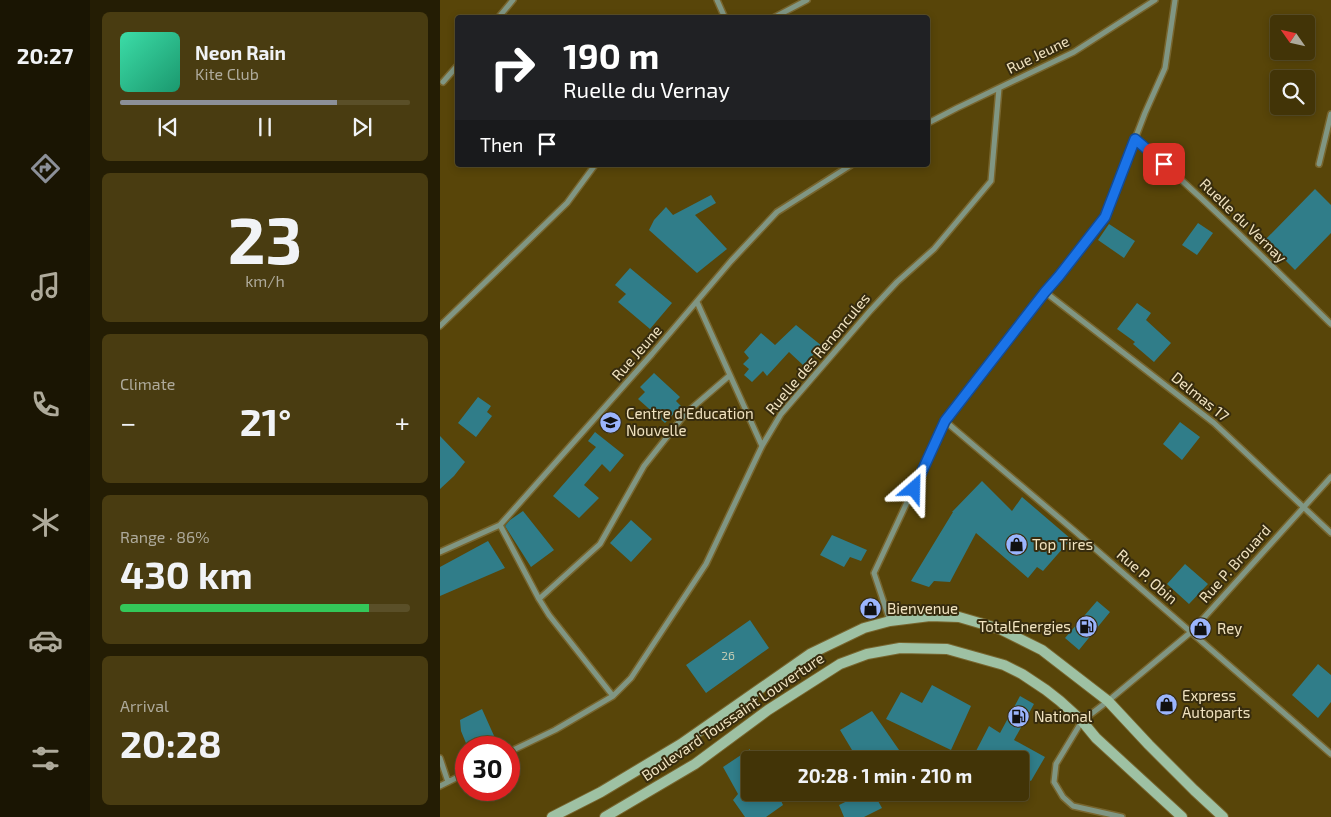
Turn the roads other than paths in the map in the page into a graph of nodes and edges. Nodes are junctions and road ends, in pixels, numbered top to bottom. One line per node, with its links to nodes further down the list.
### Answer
1 (513, 0): 6 (street)
2 (718, 0): 7 (street)
3 (807, 0): 8 (street)
4 (1155, 0): 11 (street, Rue Jeune)
5 (1175, 0): 14 (street)
6 (500, 15)
7 (724, 15)
8 (779, 15)
9 (455, 69): 10 (street)
10 (443, 82)
11 (999, 88): 13 (street, Rue Jeune); 24 (street, Ruelle des Renoncules)
12 (1331, 114): 15 (street)
13 (930, 123)
14 (1135, 139): 18 (street); 20 (street, Ruelle du Vernay)
15 (1319, 164)
16 (594, 167): 21 (street)
17 (848, 167): 19 (street, Rue Jeune)
18 (1045, 292): 23 (street); 26 (street, Delmas 17)
19 (697, 302): 22 (street); 27 (street, Rue Jeune)
20 (1331, 324)
21 (440, 326)
22 (729, 376): 24 (street); 30 (street)
23 (945, 421): 31 (street); 32 (street, Rue P. Obin)
24 (762, 446): 33 (street, Ruelle des Renoncules)
25 (1331, 477): 26 (street, Rue P. Brouard)
26 (1304, 507): 28 (street, Delmas 17); 32 (street, Rue P. Brouard)
27 (500, 525): 29 (street, Rue Jeune); 30 (street)
28 (1331, 533)
29 (440, 552)
30 (539, 599): 33 (street)
31 (890, 621): 34 (main road, Boulevard Toussaint Louverture); 42 (main road, Boulevard Toussaint Louverture)
32 (1190, 632): 34 (street, Rue P. Brouard); 37 (street, Rue P. Obin)
33 (613, 696): 36 (street, Ruelle des Renoncules)
34 (1108, 701): 35 (street, Rue P. Brouard); 46 (main road, Boulevard Toussaint Louverture)
35 (1082, 721): 43 (main road, Boulevard Toussaint Louverture); 44 (street); 45 (main road, Boulevard Toussaint Louverture)
36 (520, 747)
37 (1331, 754)
38 (440, 758): 40 (street)
39 (455, 778): 40 (street)
40 (448, 782): 41 (street)
41 (440, 786)
42 (552, 817)
43 (605, 817)
44 (1122, 817)
45 (1182, 817)
46 (1223, 817)

